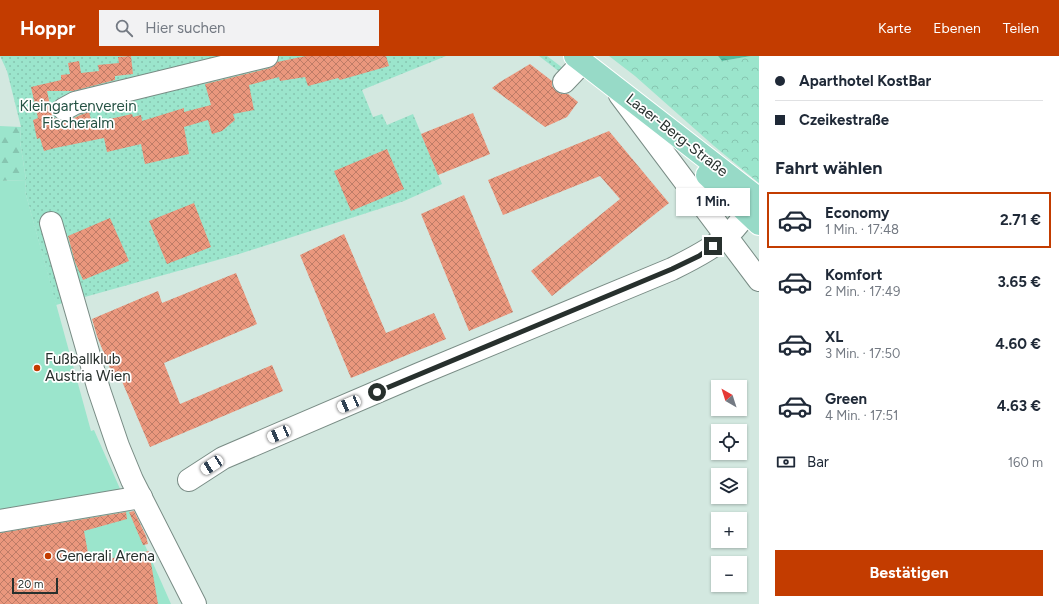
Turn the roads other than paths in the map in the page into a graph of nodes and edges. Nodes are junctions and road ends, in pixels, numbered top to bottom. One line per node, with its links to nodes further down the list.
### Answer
1 (267, 56): 5 (street)
2 (579, 59): 3 (street); 4 (main road, Laaer-Berg-Straße)
3 (564, 82)
4 (613, 86): 6 (main road, Laaer-Berg-Straße); 8 (street)
5 (64, 109)
6 (755, 208): 8 (street)
7 (51, 223): 11 (street)
8 (726, 236): 9 (street); 10 (street)
9 (759, 280)
10 (189, 480)
11 (136, 489): 12 (street); 13 (street)
12 (0, 521)
13 (195, 604)

